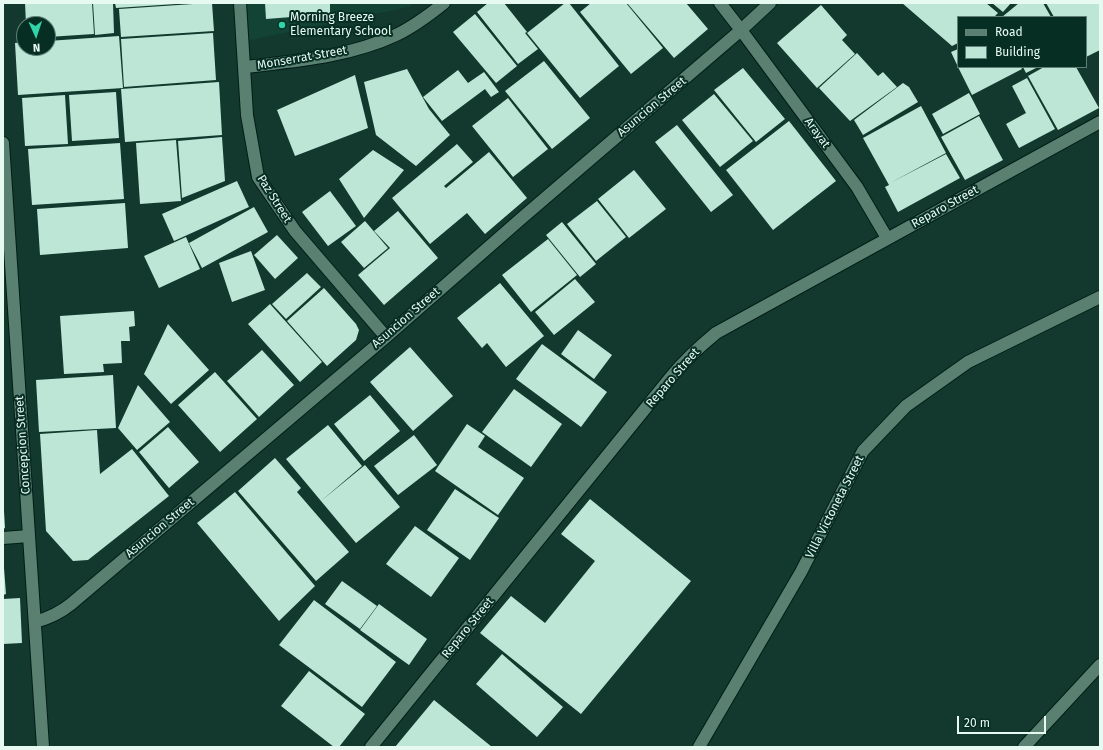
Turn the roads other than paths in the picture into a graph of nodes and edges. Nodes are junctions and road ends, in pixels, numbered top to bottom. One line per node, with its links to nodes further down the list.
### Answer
1 (240, 3): 6 (street, Paz Street)
2 (444, 3): 6 (street, Monserrat Street)
3 (720, 3): 5 (street, Arayat)
4 (770, 3): 5 (street, Asuncion Street)
5 (742, 30): 9 (street, Arayat); 11 (street, Asuncion Street)
6 (244, 67): 11 (street, Paz Street)
7 (1100, 122): 9 (street, Reparo Street)
8 (3, 143): 12 (street, Concepcion Street)
9 (888, 238): 17 (street, Reparo Street)
10 (1100, 297): 18 (street, Villa Victoneta Street)
11 (386, 336): 14 (street, Asuncion Street)
12 (29, 536): 13 (street); 14 (street, Concepcion Street)
13 (3, 538)
14 (35, 622): 16 (street, Concepcion Street)
15 (1100, 665): 19 (street)
16 (43, 747)
17 (371, 747)
18 (699, 747)
19 (1024, 747)

